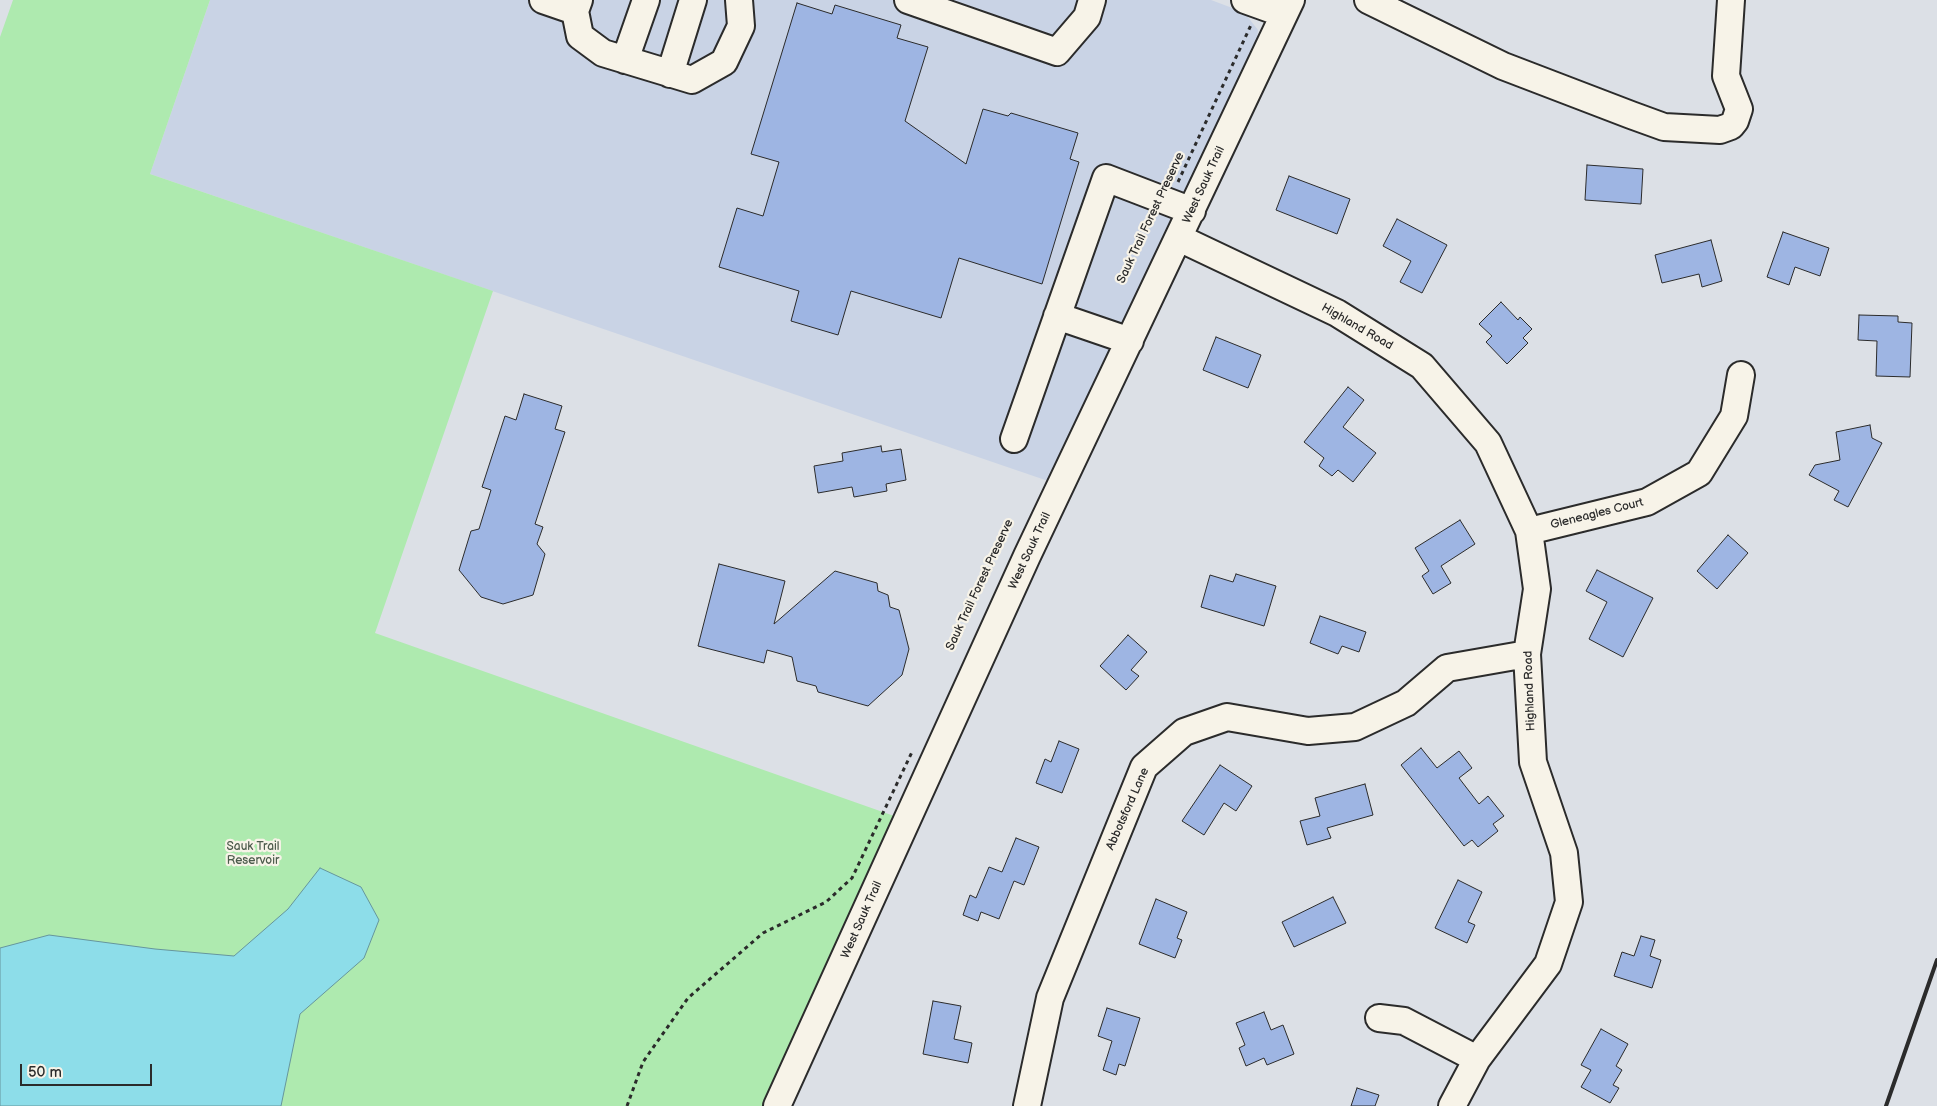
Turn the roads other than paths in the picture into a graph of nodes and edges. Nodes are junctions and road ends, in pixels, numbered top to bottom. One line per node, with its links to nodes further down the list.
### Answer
1 (542, 0): 9 (street)
2 (646, 0): 11 (street)
3 (693, 0): 12 (street)
4 (739, 0): 12 (street)
5 (908, 0): 6 (street)
6 (1091, 0)
7 (1368, 0): 8 (street)
8 (1732, 0)
9 (577, 5): 11 (street)
10 (1270, 5): 13 (street, West Sauk Trail)
11 (625, 60): 12 (street)
12 (670, 74)
13 (1180, 206): 14 (street, West Sauk Trail); 15 (street)
14 (1179, 238): 16 (street, West Sauk Trail); 19 (street, Highland Road)
15 (1057, 316): 16 (street); 18 (street)
16 (1130, 341): 23 (street, West Sauk Trail)
17 (1741, 375): 19 (street, Gleneagles Court)
18 (1014, 439)
19 (1529, 531): 20 (street, Highland Road)
20 (1527, 654): 22 (street, Highland Road); 24 (street, Abbotsford Lane)
21 (1379, 1018): 22 (street)
22 (1477, 1059): 25 (street, Highland Road)
23 (777, 1106)
24 (1027, 1106)
25 (1452, 1106)

